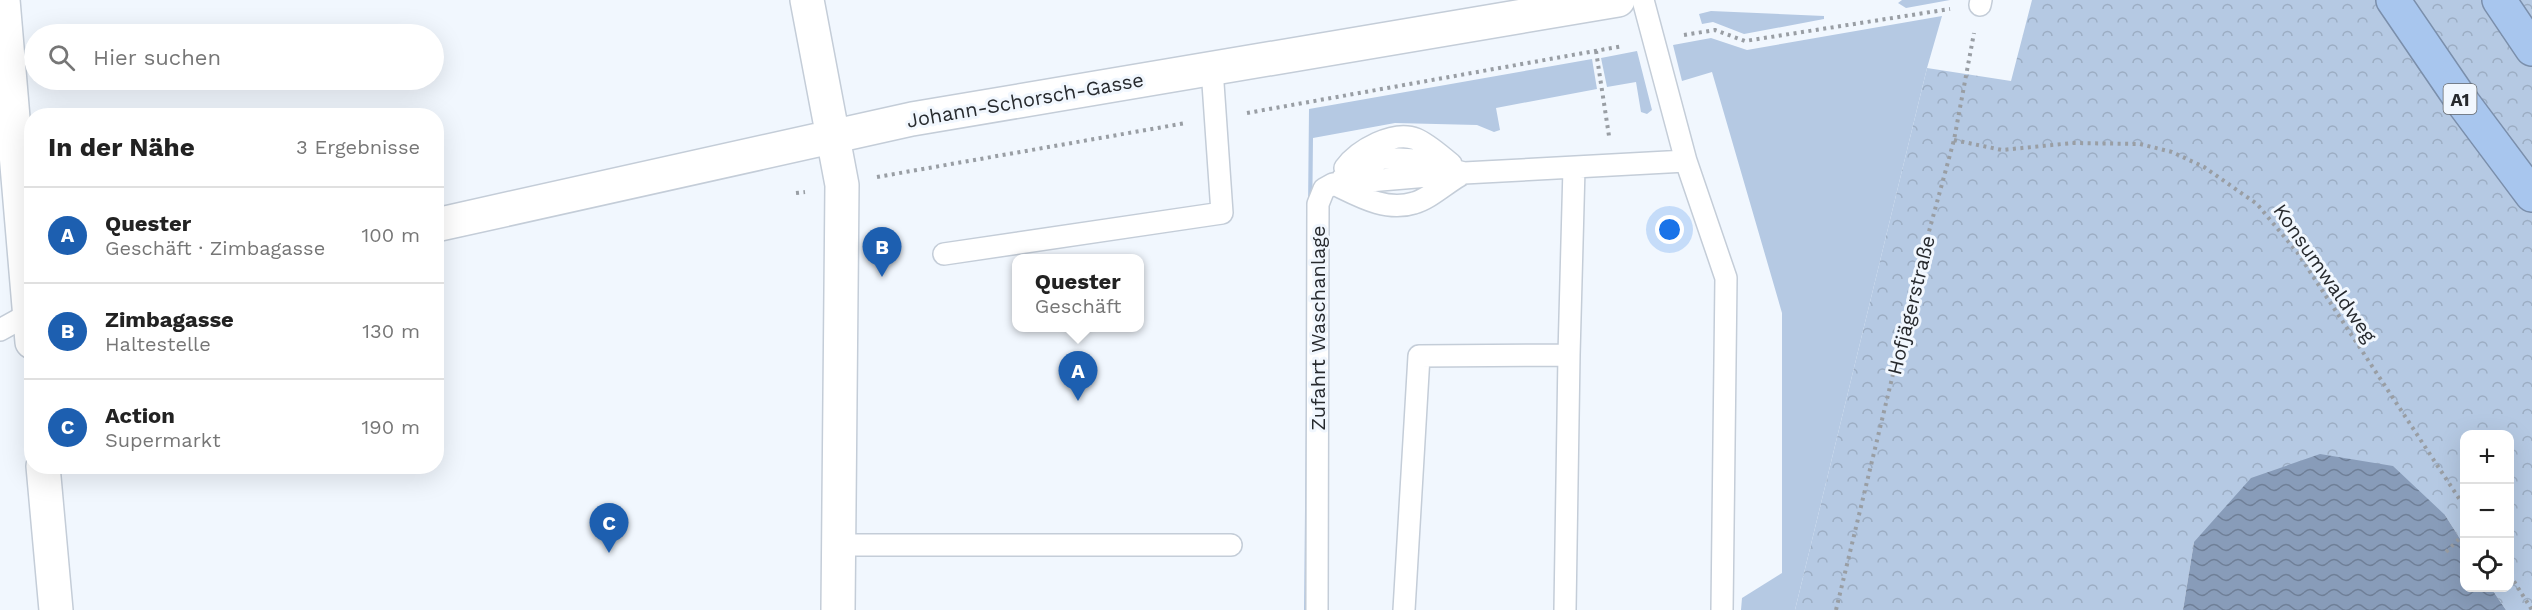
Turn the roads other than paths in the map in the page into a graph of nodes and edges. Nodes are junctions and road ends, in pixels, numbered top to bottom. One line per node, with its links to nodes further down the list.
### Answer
1 (3, 0): 16 (street)
2 (807, 0): 9 (street)
3 (1618, 0): 8 (street, Johann-Schorsch-Gasse)
4 (1643, 0): 10 (lane)
5 (2393, 0): 14 (highway, A1)
6 (2499, 0): 7 (highway)
7 (2532, 49)
8 (1212, 69): 9 (street, Johann-Schorsch-Gasse); 17 (lane)
9 (834, 135): 15 (street, Johann-Schorsch-Gasse); 22 (street)
10 (1686, 161): 11 (lane); 29 (lane)
11 (1574, 168): 12 (lane); 20 (lane)
12 (1464, 173): 13 (lane); 13 (lane, Zufahrt Waschanlage)
13 (1333, 184): 26 (lane, Zufahrt Waschanlage)
14 (2532, 195)
15 (444, 223)
16 (24, 242)
17 (944, 254)
18 (24, 325): 19 (lane)
19 (0, 330)
20 (1569, 355): 27 (lane); 28 (lane)
21 (44, 474): 24 (street)
22 (838, 545): 23 (lane); 25 (street)
23 (1230, 545)
24 (56, 610)
25 (838, 610)
26 (1317, 610)
27 (1404, 610)
28 (1565, 610)
29 (1722, 610)

